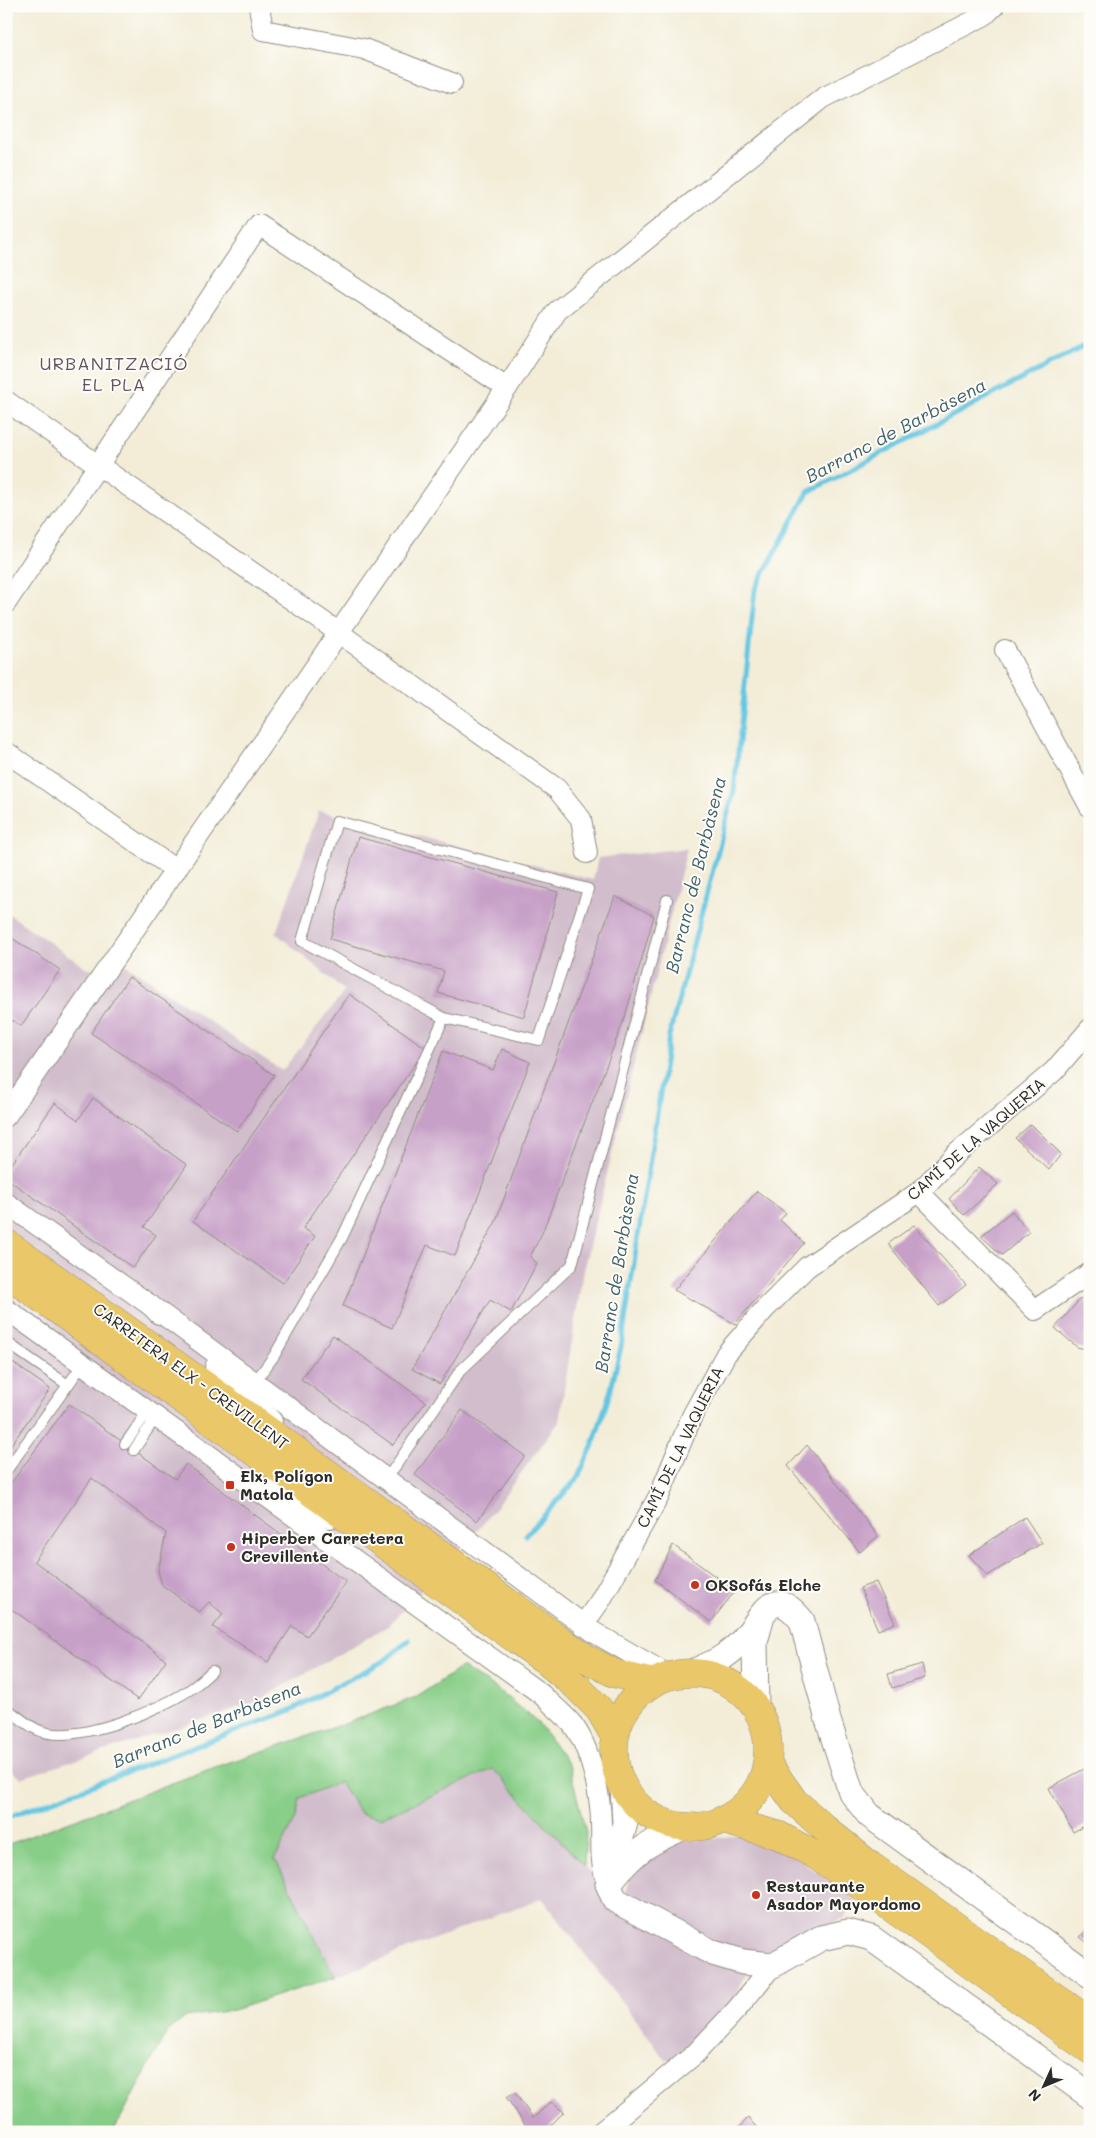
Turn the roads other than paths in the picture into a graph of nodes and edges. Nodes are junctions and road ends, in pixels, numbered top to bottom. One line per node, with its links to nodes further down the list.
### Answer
1 (259, 6): 3 (street)
2 (994, 6): 4 (street)
3 (452, 83)
4 (506, 388): 6 (street); 8 (street)
5 (6, 401): 6 (street)
6 (100, 465): 7 (street); 8 (street)
7 (6, 603)
8 (338, 632): 12 (street); 13 (street)
9 (1004, 650): 11 (street)
10 (6, 752): 13 (street)
11 (1090, 807)
12 (586, 853)
13 (176, 870): 17 (street)
14 (667, 900): 35 (lane)
15 (444, 1018): 15 (lane); 27 (lane)
16 (1090, 1029): 18 (street, CAMÍ DE LA VAQUERIA)
17 (6, 1116)
18 (919, 1192): 22 (street); 38 (street, CAMÍ DE LA VAQUERIA)
19 (6, 1203): 23 (street)
20 (6, 1243): 34 (highway, CARRETERA ELX - CREVILLENT)
21 (6, 1273): 36 (highway, CARRETERA ELX - CREVILLENT)
22 (1090, 1273)
23 (150, 1305): 27 (street); 34 (street)
24 (6, 1309): 26 (street)
25 (6, 1342): 28 (lane)
26 (83, 1364): 28 (lane); 29 (street)
27 (254, 1383): 35 (street)
28 (68, 1385): 33 (lane)
29 (152, 1414): 30 (lane); 31 (lane); 32 (street)
30 (125, 1444)
31 (134, 1450)
32 (206, 1452): 36 (street); 48 (street)
33 (6, 1471)
34 (328, 1474): 40 (highway, CARRETERA ELX - CREVILLENT)
35 (386, 1480): 38 (street)
36 (394, 1552): 43 (highway, CARRETERA ELX - CREVILLENT)
37 (762, 1614): 40 (street); 42 (street); 50 (street)
38 (583, 1625): 40 (street)
39 (212, 1670): 41 (lane)
40 (671, 1677): 42 (highway); 43 (highway)
41 (6, 1708)
42 (756, 1709): 44 (highway)
43 (614, 1735): 45 (highway)
44 (766, 1763): 46 (highway); 51 (highway)
45 (623, 1787): 47 (highway); 48 (street)
46 (722, 1820): 47 (highway); 52 (highway)
47 (684, 1827): 48 (street)
48 (608, 1884): 49 (street)
49 (773, 1965): 53 (street); 54 (street)
50 (1090, 1975)
51 (1090, 2022)
52 (1090, 2050)
53 (1090, 2096)
54 (601, 2132)

